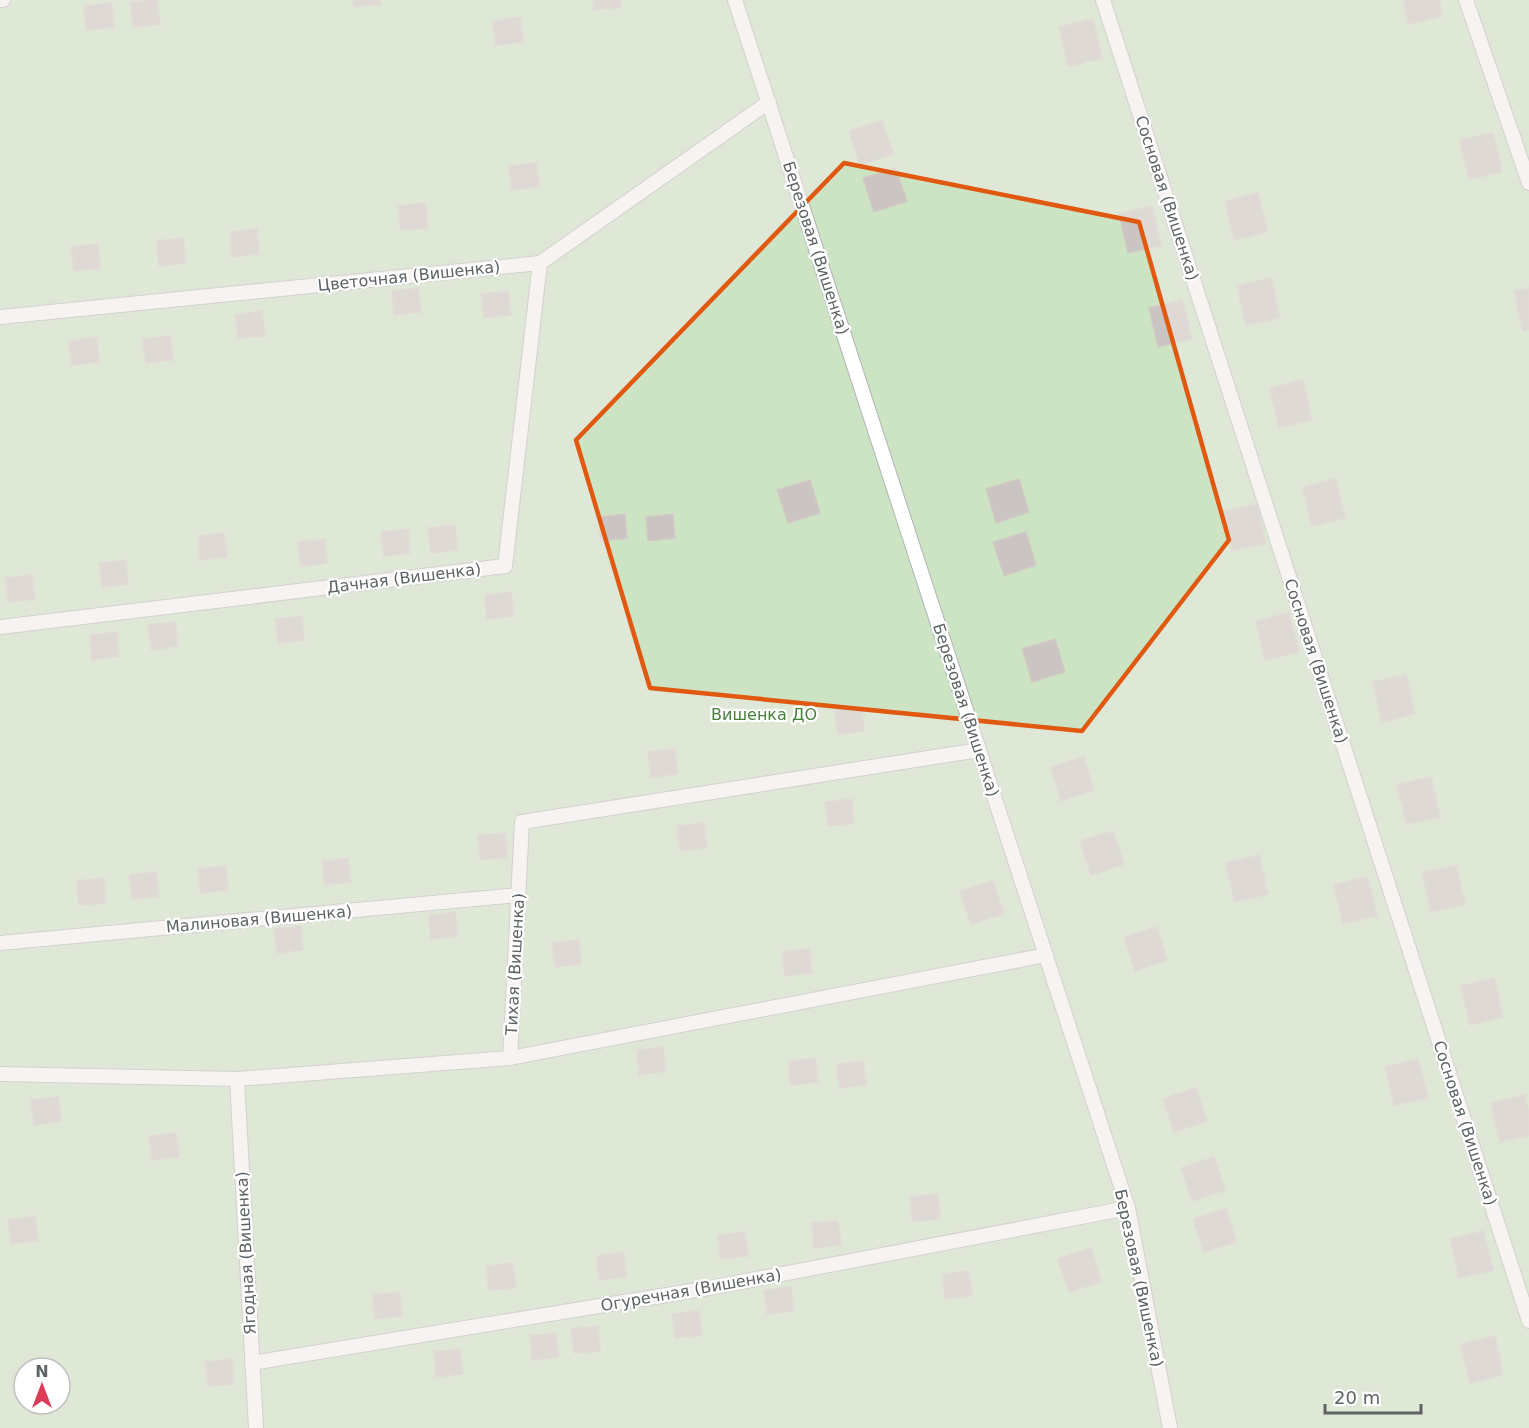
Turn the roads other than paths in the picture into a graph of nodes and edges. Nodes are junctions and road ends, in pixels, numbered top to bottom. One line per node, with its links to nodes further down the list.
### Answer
1 (735, 0): 4 (lane, Березовая (Вишенка))
2 (1103, 0): 17 (lane, Сосновая (Вишенка))
3 (1466, 0): 5 (lane)
4 (769, 102): 6 (lane, Цветочная (Вишенка)); 9 (lane, Березовая (Вишенка))
5 (1529, 183)
6 (540, 262): 7 (lane, Цветочная (Вишенка)); 8 (lane, Дачная (Вишенка))
7 (0, 317)
8 (0, 627)
9 (979, 750): 10 (lane, Тихая (Вишенка)); 12 (lane, Березовая (Вишенка))
10 (518, 895): 11 (lane, Малиновая (Вишенка)); 13 (lane, Тихая (Вишенка))
11 (0, 943)
12 (1046, 955): 13 (lane); 16 (lane, Березовая (Вишенка))
13 (510, 1058): 15 (lane, Тихая (Вишенка))
14 (0, 1074): 15 (lane, Тихая (Вишенка))
15 (237, 1079): 18 (lane, Ягодная (Вишенка))
16 (1128, 1208): 18 (lane, Огуречная (Вишенка)); 20 (lane, Березовая (Вишенка))
17 (1529, 1322)
18 (252, 1363): 19 (lane, Ягодная (Вишенка))
19 (256, 1428)
20 (1170, 1428)

